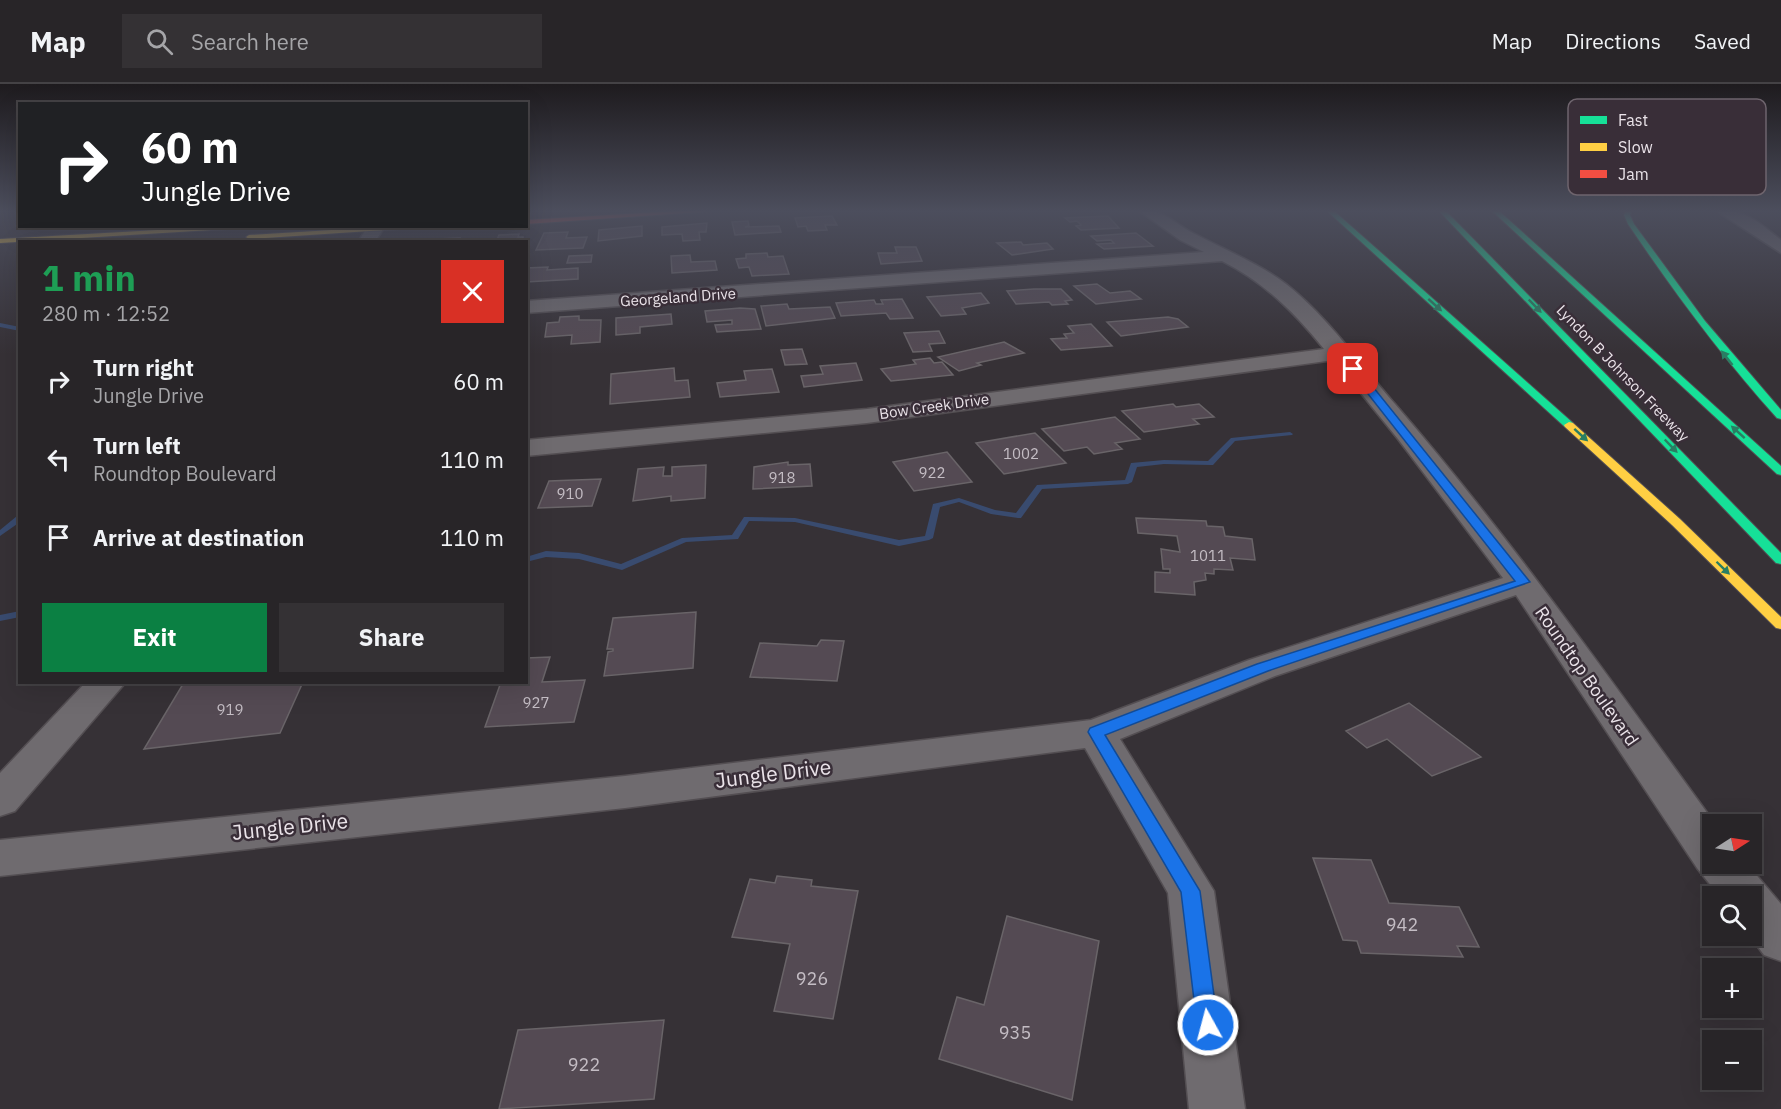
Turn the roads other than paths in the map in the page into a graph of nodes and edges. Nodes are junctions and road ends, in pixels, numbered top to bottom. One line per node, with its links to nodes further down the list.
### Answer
1 (1186, 258): 7 (street, Georgeland Drive)
2 (1229, 258): 8 (street, Roundtop Boulevard)
3 (1382, 258): 14 (main road, one-way to 14)
4 (1487, 258): 12 (main road, Lyndon B Johnson Freeway, one-way to 12)
5 (1546, 258): 11 (main road, Lyndon B Johnson Freeway, one-way to 5)
6 (1653, 258): 9 (main road, one-way to 6)
7 (528, 307)
8 (1340, 353): 10 (street, Bow Creek Drive); 13 (street, Roundtop Boulevard)
9 (1781, 416)
10 (528, 448)
11 (1781, 472)
12 (1781, 560)
13 (1523, 582): 16 (street, Jungle Drive); 18 (street, Roundtop Boulevard)
14 (1781, 625)
15 (106, 684): 17 (street)
16 (1096, 732): 19 (street, Jungle Drive); 24 (street)
17 (0, 800)
18 (1702, 839)
19 (0, 858)
20 (1728, 874): 21 (street)
21 (1738, 886)
22 (1762, 916): 23 (street)
23 (1781, 940)
24 (1217, 1109)

